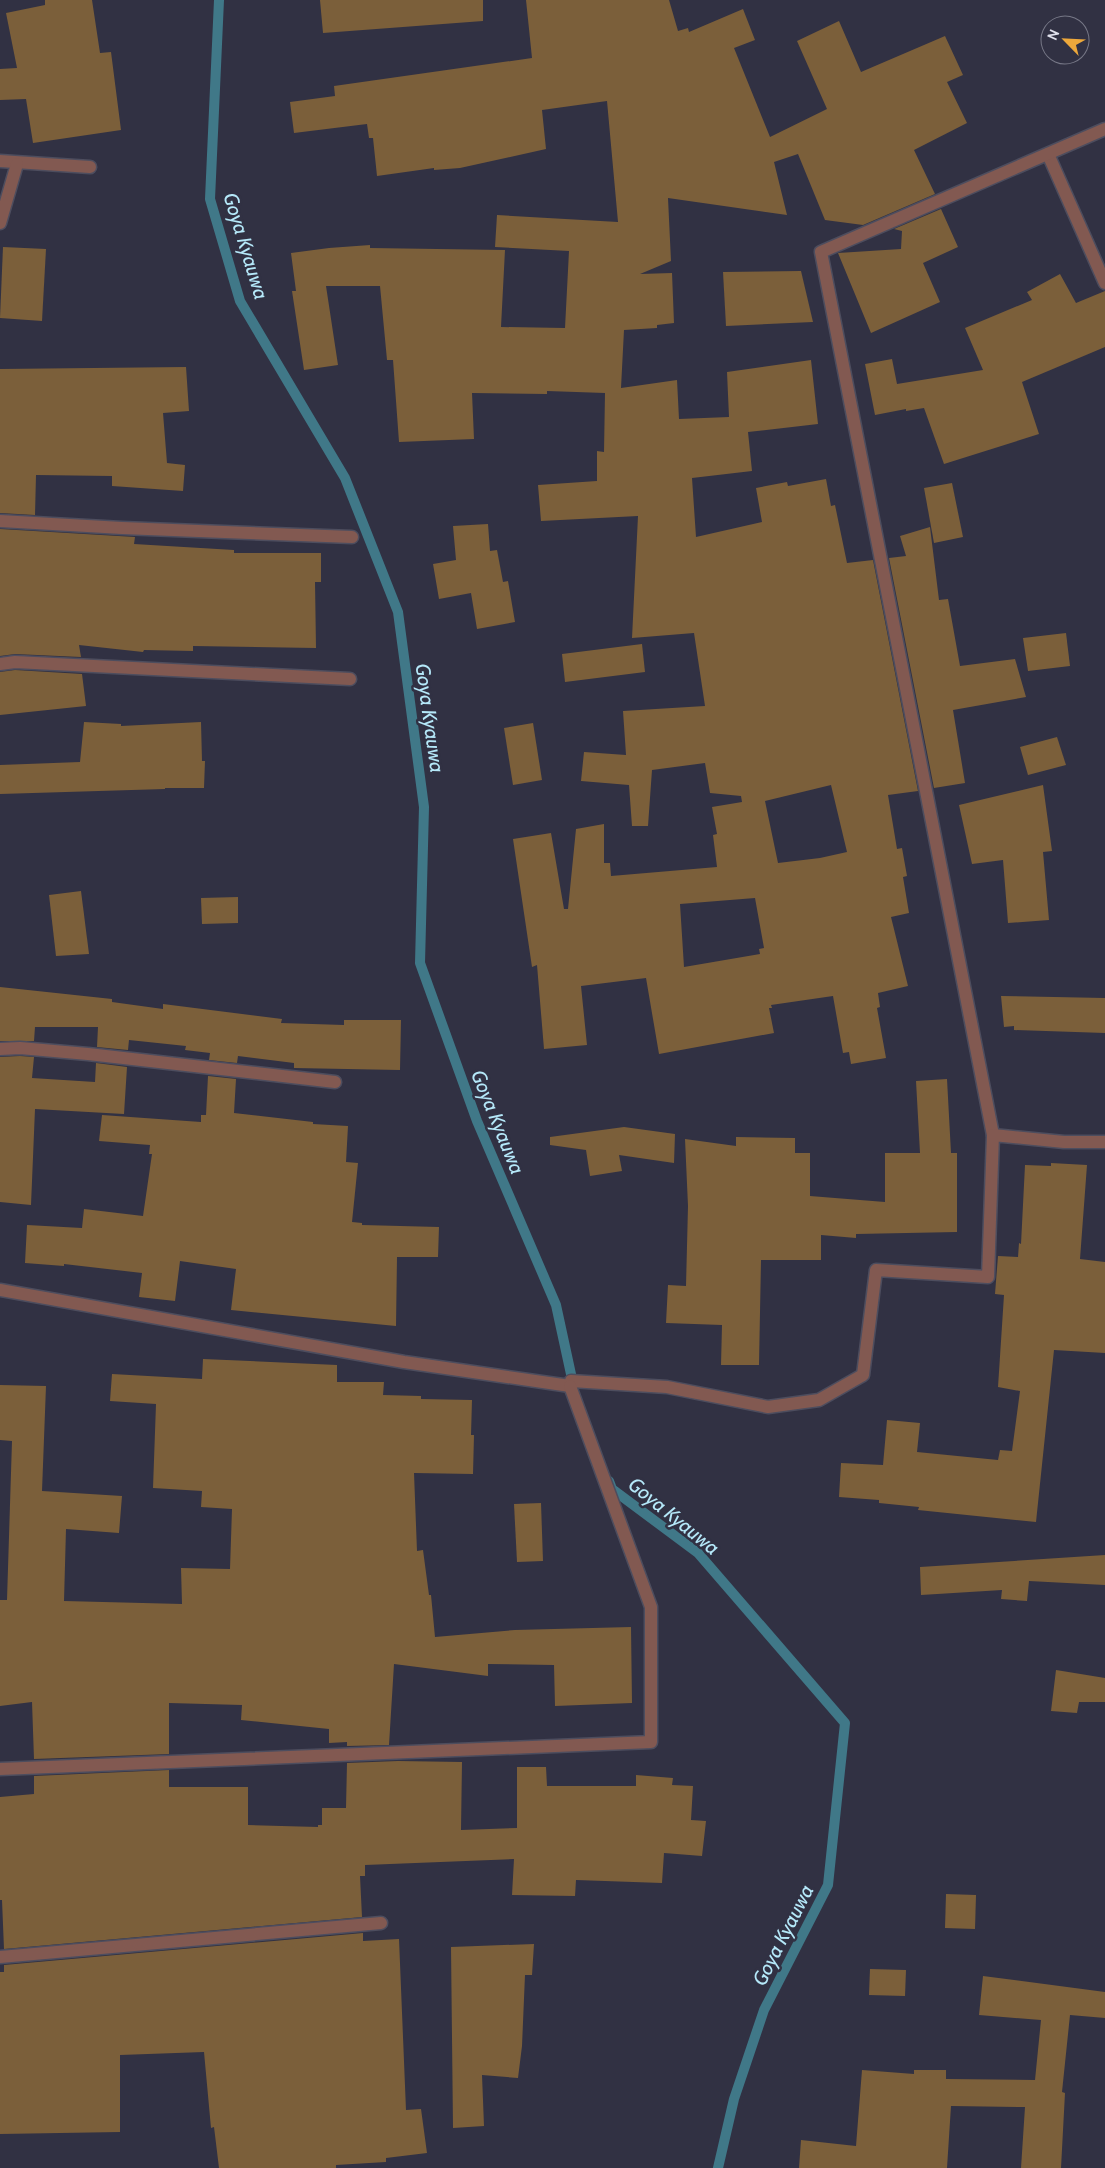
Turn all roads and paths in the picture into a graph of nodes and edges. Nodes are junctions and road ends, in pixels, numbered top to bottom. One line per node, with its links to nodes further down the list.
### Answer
1 (1105, 129): 2 (street)
2 (1048, 154): 7 (street); 14 (street)
3 (0, 161): 4 (street)
4 (17, 164): 5 (street); 6 (street)
5 (90, 167)
6 (0, 223)
7 (1105, 283)
8 (0, 521): 9 (street)
9 (352, 537)
10 (0, 664): 11 (street)
11 (350, 679)
12 (0, 1049): 13 (street)
13 (335, 1082)
14 (993, 1135): 15 (street); 17 (street)
15 (1105, 1142)
16 (0, 1290): 17 (street)
17 (570, 1386): 18 (street)
18 (0, 1769)
19 (381, 1923): 20 (street)
20 (0, 1957)

